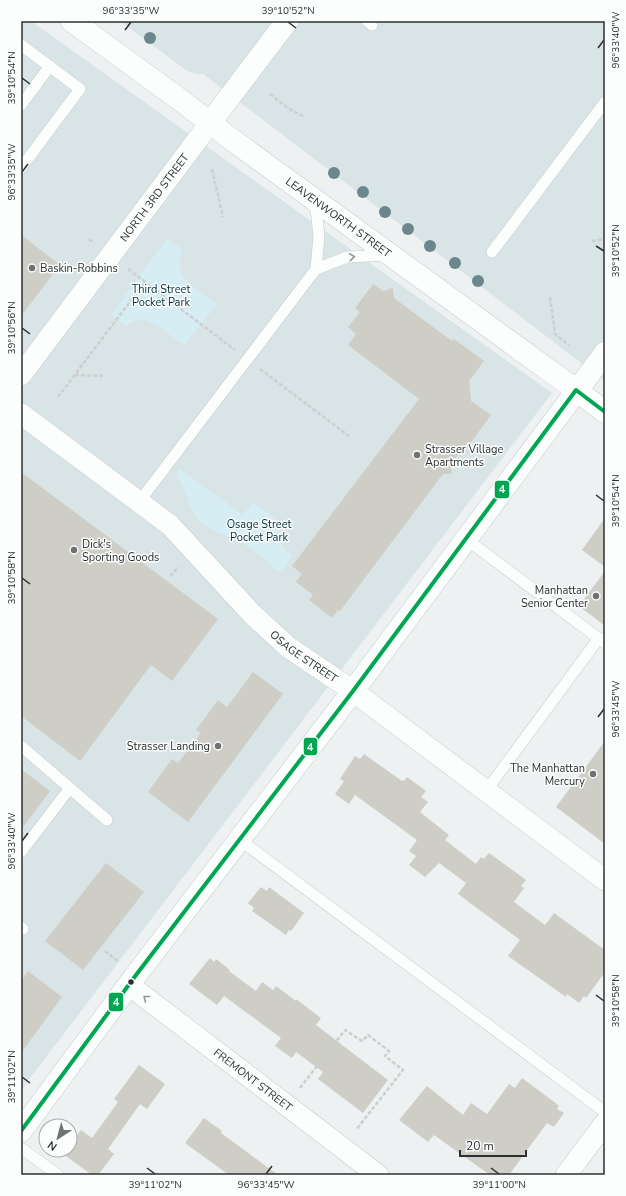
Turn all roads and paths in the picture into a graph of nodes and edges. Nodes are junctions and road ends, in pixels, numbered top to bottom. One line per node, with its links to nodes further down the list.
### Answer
1 (72, 21): 9 (main road, LEAVENWORTH STREET)
2 (287, 21): 9 (main road, NORTH 3RD STREET)
3 (21, 45): 4 (lane)
4 (50, 66): 7 (lane); 10 (lane)
5 (270, 94): 8 (path)
6 (605, 102): 16 (lane)
7 (21, 105)
8 (304, 117)
9 (210, 123): 12 (main road, LEAVENWORTH STREET); 24 (street, NORTH 3RD STREET)
10 (21, 168)
11 (212, 169): 13 (path)
12 (314, 200): 17 (main road, LEAVENWORTH STREET); 18 (lane)
13 (224, 217)
14 (605, 239): 15 (path)
15 (592, 241)
16 (492, 252)
17 (391, 255): 18 (lane, one-way to 17); 26 (main road, LEAVENWORTH STREET)
18 (316, 269): 30 (lane)
19 (145, 282): 23 (path)
20 (550, 296): 21 (path)
21 (569, 345)
22 (605, 353): 26 (main road)
23 (75, 374): 25 (path); 27 (path)
24 (21, 375)
25 (104, 376)
26 (576, 390): 28 (main road, LEAVENWORTH STREET); 31 (main road)
27 (58, 397)
28 (605, 412)
29 (21, 414): 30 (street, OSAGE STREET)
30 (139, 502): 33 (street, OSAGE STREET)
31 (466, 540): 32 (lane); 33 (main road)
32 (602, 641): 36 (lane)
33 (353, 691): 36 (street, OSAGE STREET); 38 (main road)
34 (21, 746): 35 (lane)
35 (70, 788): 37 (lane); 39 (lane)
36 (486, 791): 40 (street, OSAGE STREET)
37 (107, 820)
38 (240, 840): 41 (main road); 43 (lane)
39 (21, 852)
40 (605, 880)
41 (129, 985): 46 (main road); 49 (street, FREMONT STREET, one-way to 41)
42 (300, 1088): 45 (path)
43 (605, 1112)
44 (605, 1123): 50 (street)
45 (356, 1130)
46 (21, 1131)
47 (21, 1148): 48 (lane)
48 (58, 1175)
49 (378, 1175)
50 (566, 1175)

